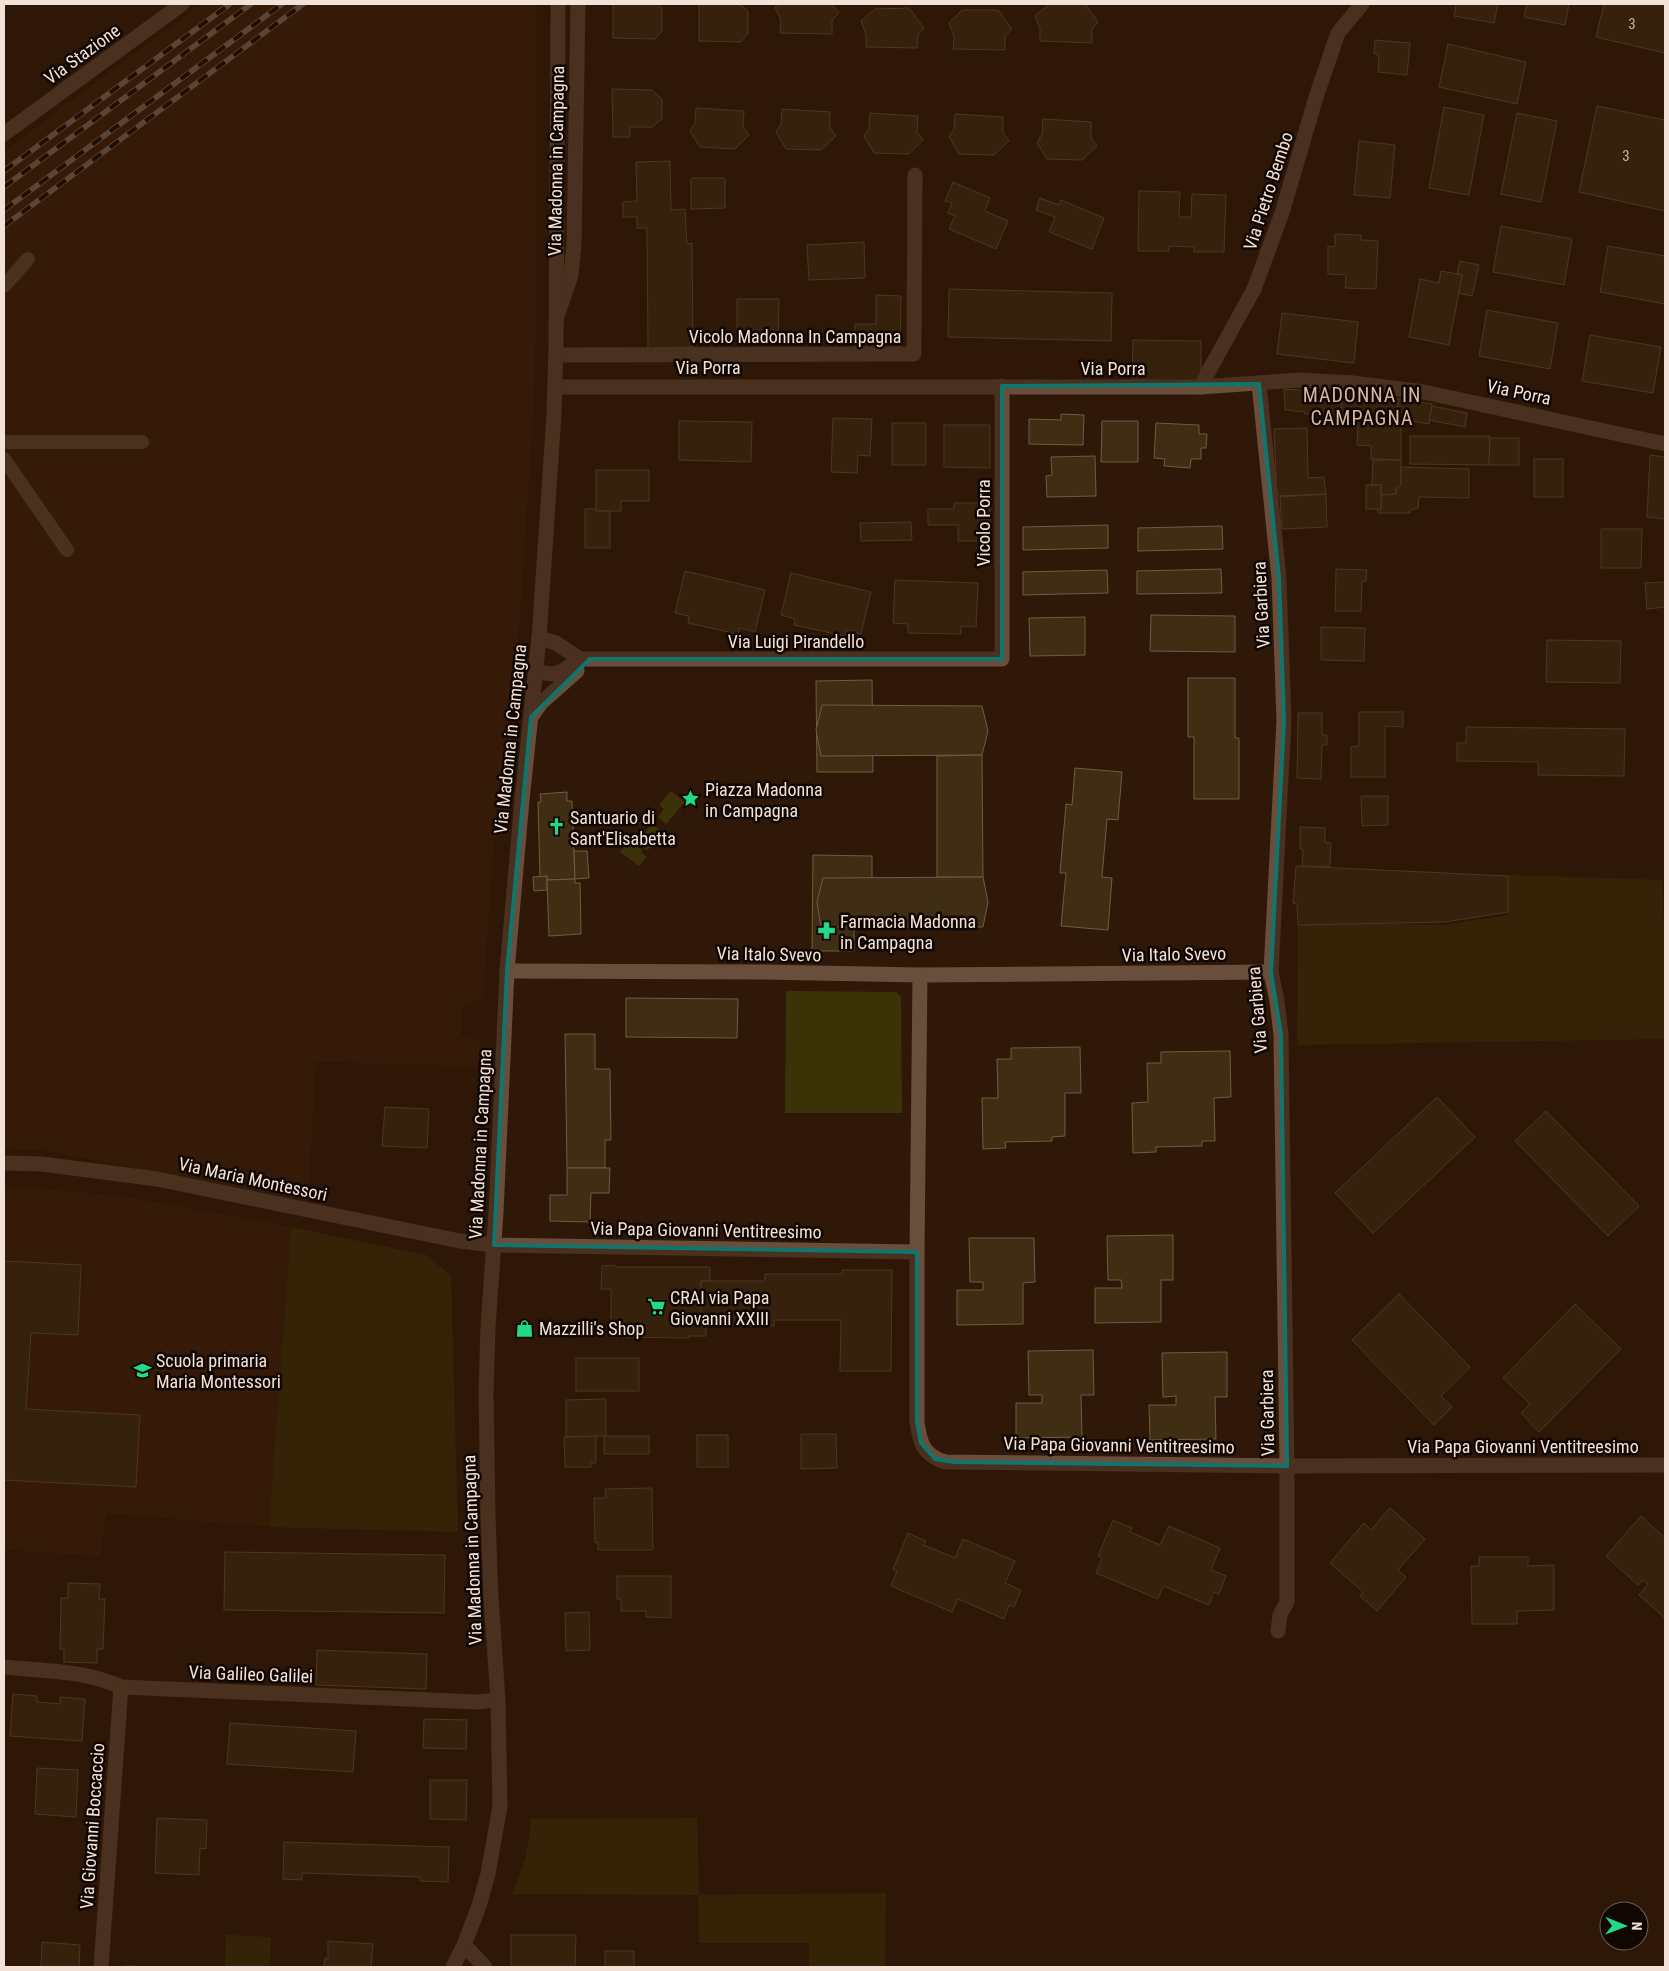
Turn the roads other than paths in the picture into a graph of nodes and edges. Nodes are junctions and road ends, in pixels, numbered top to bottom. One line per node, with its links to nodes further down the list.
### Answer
1 (182, 4): 5 (street, Via Stazione)
2 (558, 4): 9 (street, Via Madonna in Campagna)
3 (578, 4): 9 (street, Via Madonna in Campagna)
4 (1362, 4): 14 (street, Via Pietro Bembo)
5 (4, 134)
6 (915, 175): 10 (street, Vicolo Madonna In Campagna)
7 (28, 259): 8 (lane)
8 (4, 286)
9 (557, 316): 10 (street, Via Madonna in Campagna)
10 (556, 355): 12 (street, Via Madonna in Campagna)
11 (1259, 384): 14 (street, Via Porra); 17 (street, Via Porra); 26 (street, Via Garbiera)
12 (555, 386): 13 (street, Via Porra); 20 (street, Via Madonna in Campagna)
13 (1002, 386): 14 (street, Via Porra); 22 (street, Vicolo Porra)
14 (1200, 387)
15 (4, 442): 16 (lane)
16 (142, 442)
17 (1665, 444)
18 (4, 459): 19 (lane)
19 (67, 550)
20 (539, 638): 21 (street); 23 (street, Via Madonna in Campagna)
21 (585, 659): 22 (street, Via Luigi Pirandello); 23 (street); 24 (street)
22 (1002, 659)
23 (536, 670): 24 (street, Via Madonna in Campagna)
24 (531, 717): 25 (street, Via Madonna in Campagna)
25 (507, 972): 27 (street, Via Italo Svevo); 29 (street, Via Madonna in Campagna)
26 (1271, 972): 27 (street, Via Italo Svevo); 32 (street, Via Garbiera)
27 (920, 975): 30 (street, Via Papa Giovanni Ventitreesimo)
28 (4, 1163): 29 (street, Via Maria Montessori)
29 (494, 1245): 30 (street, Via Papa Giovanni Ventitreesimo); 36 (street, Via Madonna in Campagna)
30 (917, 1252): 32 (street, Via Papa Giovanni Ventitreesimo)
31 (1665, 1465): 32 (street, Via Papa Giovanni Ventitreesimo)
32 (1287, 1466): 33 (street, Via Garbiera)
33 (1278, 1631)
34 (4, 1668): 35 (street, Via Galileo Galilei)
35 (121, 1687): 36 (street, Via Galileo Galilei); 38 (street, Via Giovanni Boccaccio)
36 (498, 1700): 37 (street, Via Madonna in Campagna)
37 (464, 1945): 39 (street, Via Madonna in Campagna); 40 (street)
38 (101, 1967)
39 (453, 1967)
40 (485, 1967)

